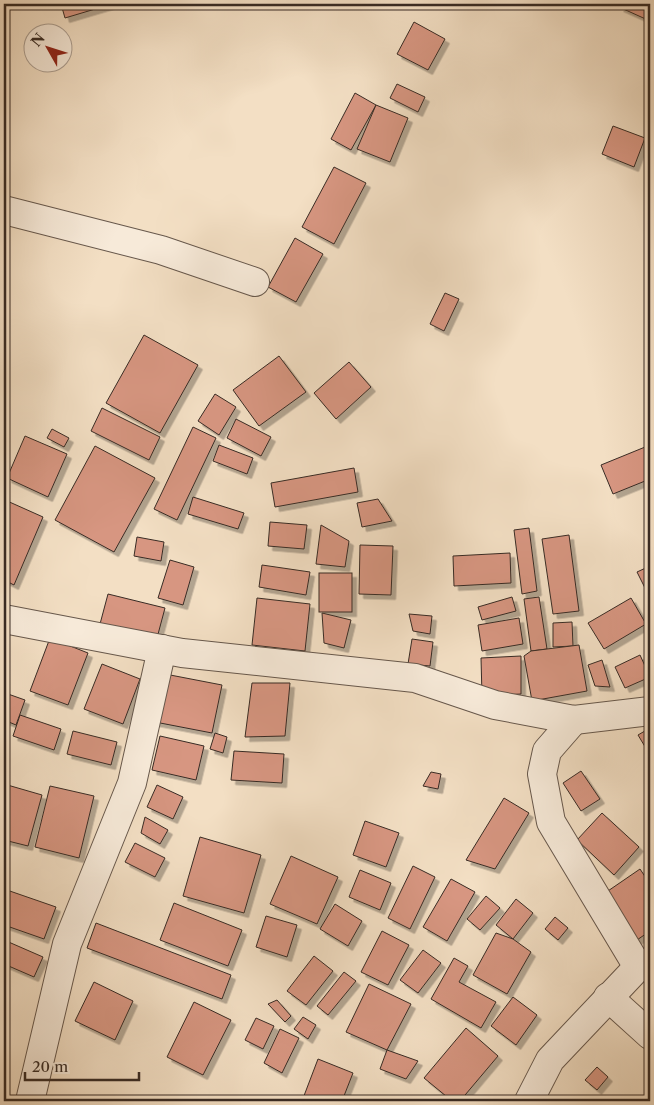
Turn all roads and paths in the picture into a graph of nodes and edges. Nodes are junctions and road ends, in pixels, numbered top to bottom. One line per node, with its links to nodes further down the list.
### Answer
1 (4, 210): 2 (street)
2 (255, 282)
3 (4, 619): 4 (street)
4 (162, 649): 6 (street); 10 (street)
5 (650, 710): 6 (street)
6 (574, 720): 7 (street)
7 (644, 965): 8 (street)
8 (608, 997): 9 (street); 11 (street)
9 (650, 1035)
10 (30, 1101)
11 (529, 1101)

